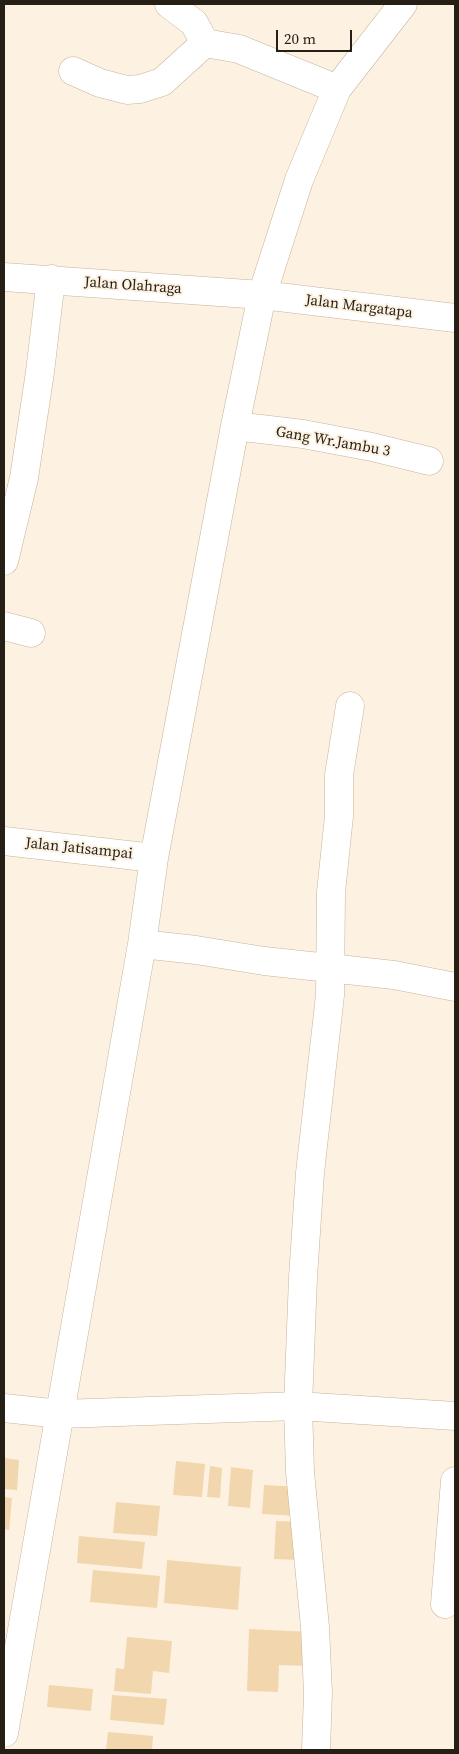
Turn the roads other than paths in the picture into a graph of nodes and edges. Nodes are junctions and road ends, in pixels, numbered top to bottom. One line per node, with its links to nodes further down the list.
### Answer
1 (169, 4): 3 (street)
2 (403, 4): 5 (street)
3 (205, 43): 4 (street); 5 (street)
4 (73, 71)
5 (338, 89): 8 (street)
6 (4, 277): 7 (street, Jalan Olahraga)
7 (51, 279): 8 (street, Jalan Olahraga); 12 (street)
8 (262, 295): 9 (street, Jalan Margatapa); 10 (street)
9 (455, 318)
10 (236, 426): 11 (street, Gang Wr.Jambu 3); 17 (street)
11 (429, 461)
12 (4, 561)
13 (4, 626): 14 (street)
14 (30, 633)
15 (350, 706): 19 (street)
16 (4, 841): 17 (street, Jalan Jatisampai)
17 (154, 858): 18 (street)
18 (142, 944): 19 (street); 23 (street)
19 (330, 968): 20 (street); 21 (street)
20 (455, 987)
21 (298, 1406): 23 (street); 24 (street); 28 (street)
22 (4, 1408): 23 (street)
23 (60, 1414): 27 (street)
24 (455, 1416)
25 (455, 1481): 26 (street)
26 (445, 1604)
27 (4, 1733)
28 (316, 1750)

